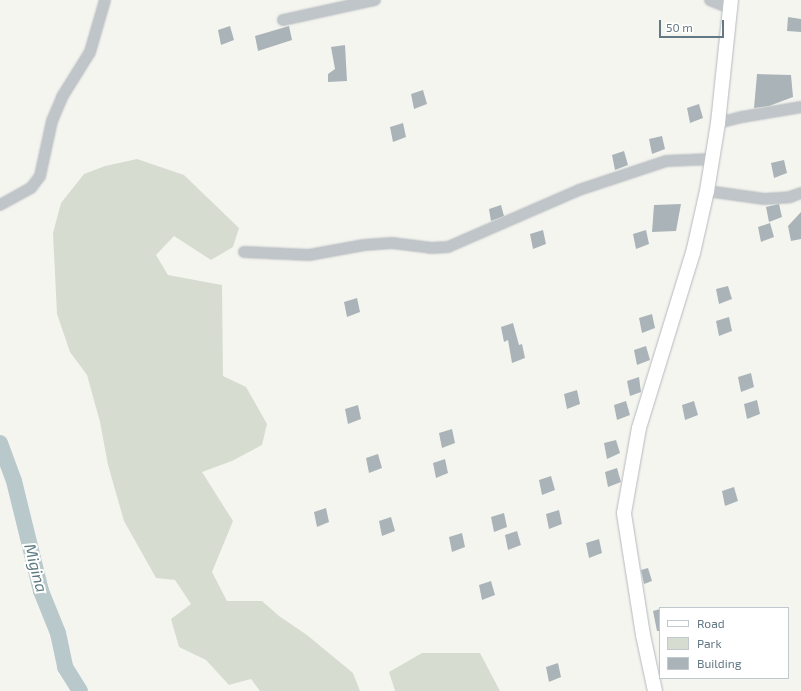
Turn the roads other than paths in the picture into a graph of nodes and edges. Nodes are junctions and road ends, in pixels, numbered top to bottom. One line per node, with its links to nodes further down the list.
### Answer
1 (105, 0): 11 (street)
2 (375, 0): 5 (street)
3 (710, 0): 4 (street)
4 (730, 4): 7 (main road)
5 (283, 20)
6 (801, 107): 7 (street)
7 (718, 123): 8 (main road)
8 (712, 159): 9 (main road); 12 (street)
9 (707, 191): 10 (street); 13 (main road)
10 (801, 193)
11 (0, 205)
12 (244, 252)
13 (655, 691)

